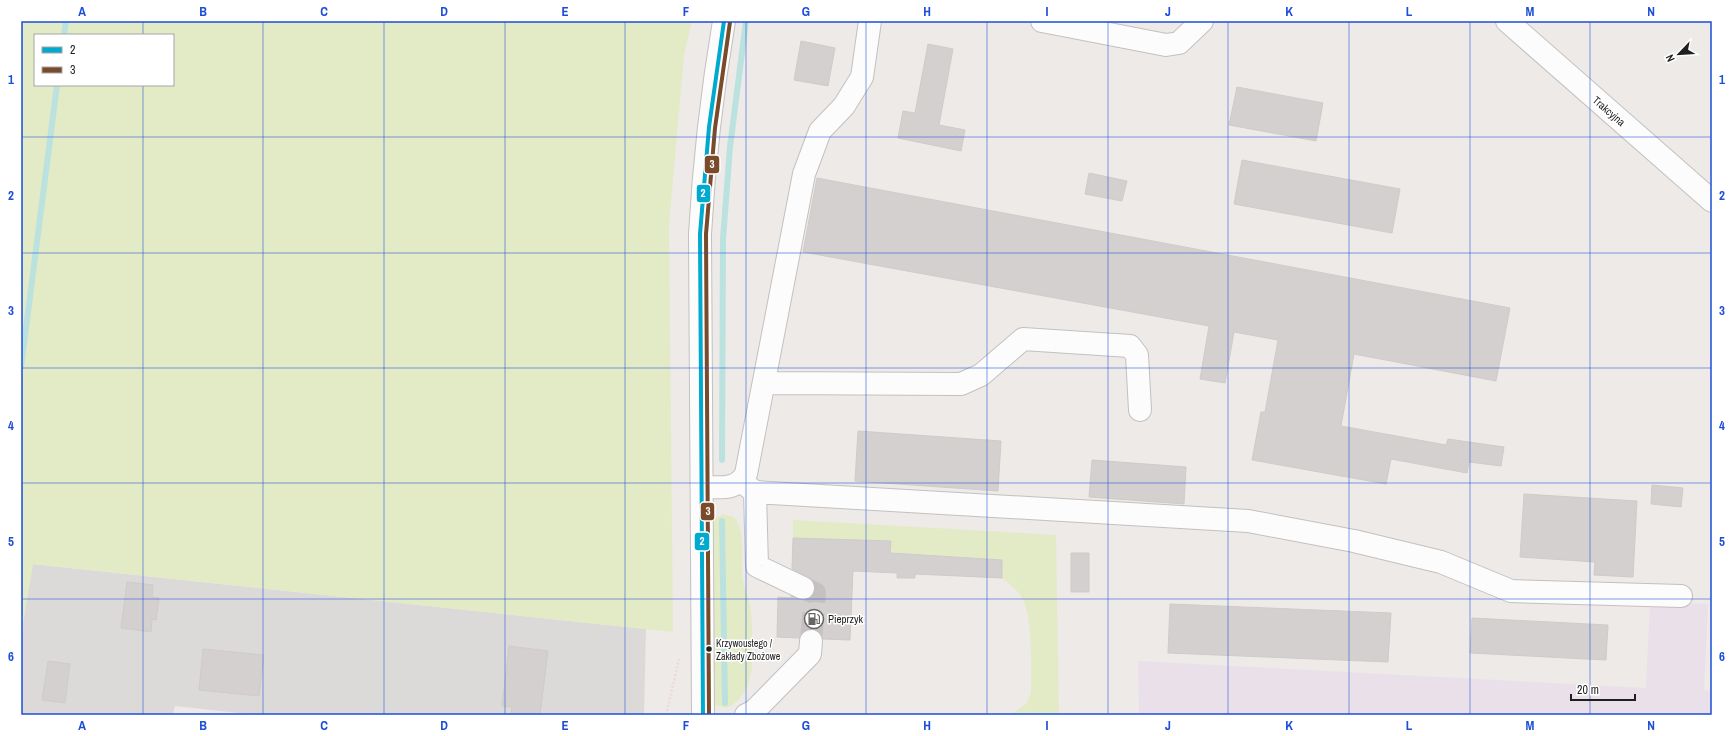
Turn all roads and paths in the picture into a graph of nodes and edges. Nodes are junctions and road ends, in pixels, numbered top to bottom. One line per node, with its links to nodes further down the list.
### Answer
1 (724, 21): 9 (street)
2 (870, 21): 7 (street)
3 (1042, 21): 4 (street)
4 (1202, 21)
5 (1507, 21): 6 (street, Trakcyjna)
6 (1712, 201)
7 (765, 383): 8 (street); 10 (street)
8 (1140, 410)
9 (702, 487): 10 (street); 16 (street)
10 (748, 487): 11 (street); 12 (street)
11 (802, 588)
12 (1681, 596)
13 (811, 641): 17 (street)
14 (679, 658): 15 (path)
15 (666, 715)
16 (703, 715)
17 (746, 715)

